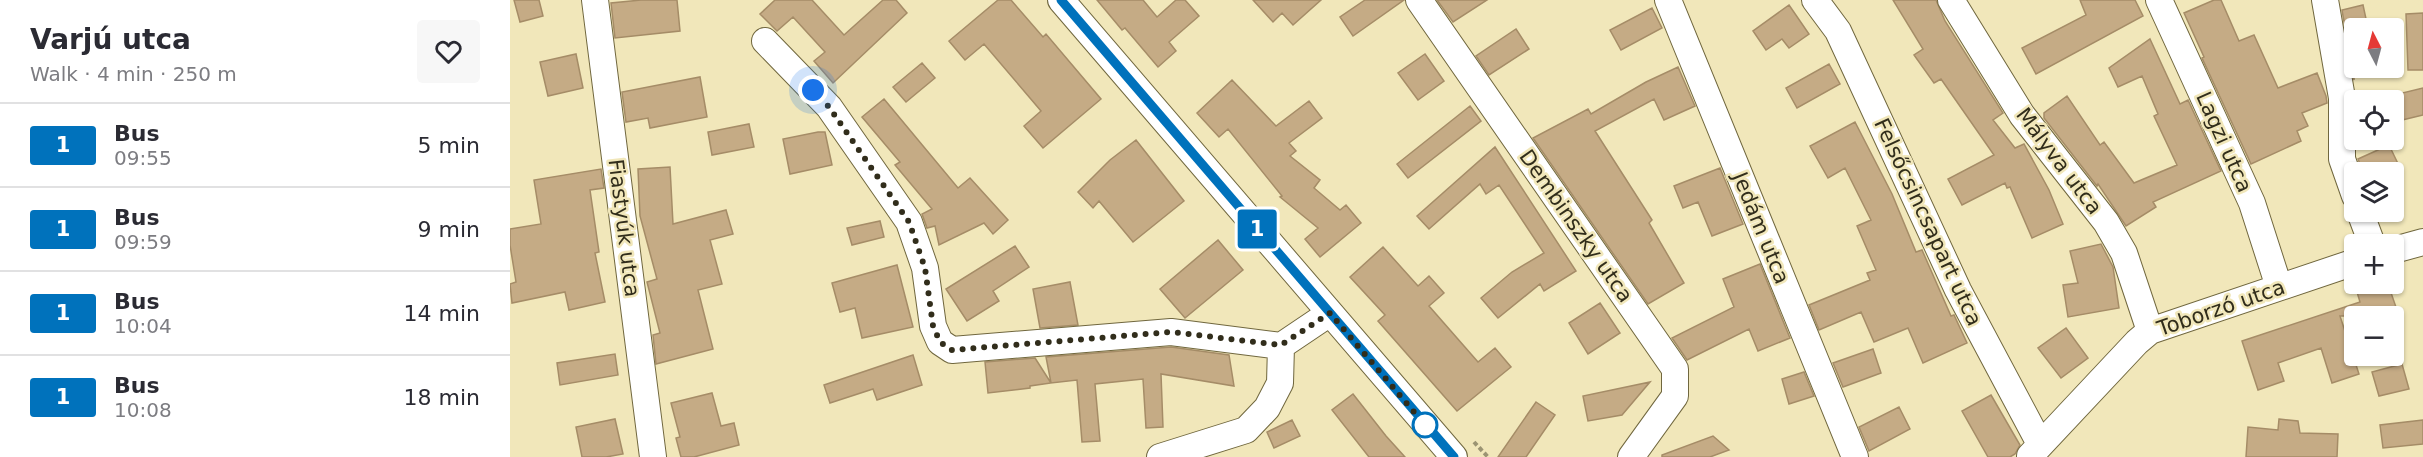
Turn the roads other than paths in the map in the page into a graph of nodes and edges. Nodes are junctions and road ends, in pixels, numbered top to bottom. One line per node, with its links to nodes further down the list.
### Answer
1 (595, 0): 19 (street, Fiastyúk utca)
2 (1061, 0): 15 (street)
3 (1419, 0): 22 (street, Dembinszky utca)
4 (1668, 0): 23 (street, Jedám utca)
5 (1815, 0): 18 (street, Felsőcsincsapart utca)
6 (1951, 0): 16 (street, Mályva utca)
7 (2159, 0): 14 (street, Lagzi utca)
8 (2325, 0): 10 (street)
9 (765, 41): 17 (street)
10 (2344, 165)
11 (2423, 242): 12 (street)
12 (2404, 247)
13 (2344, 266): 14 (street, Toborzó utca)
14 (2279, 287): 16 (street, Toborzó utca)
15 (1330, 313): 17 (street); 21 (street)
16 (2150, 331): 18 (street, Toborzó utca)
17 (1281, 345): 20 (street)
18 (2034, 451)
19 (653, 457)
20 (1160, 457)
21 (1454, 457)
22 (1631, 457)
23 (1855, 457)

